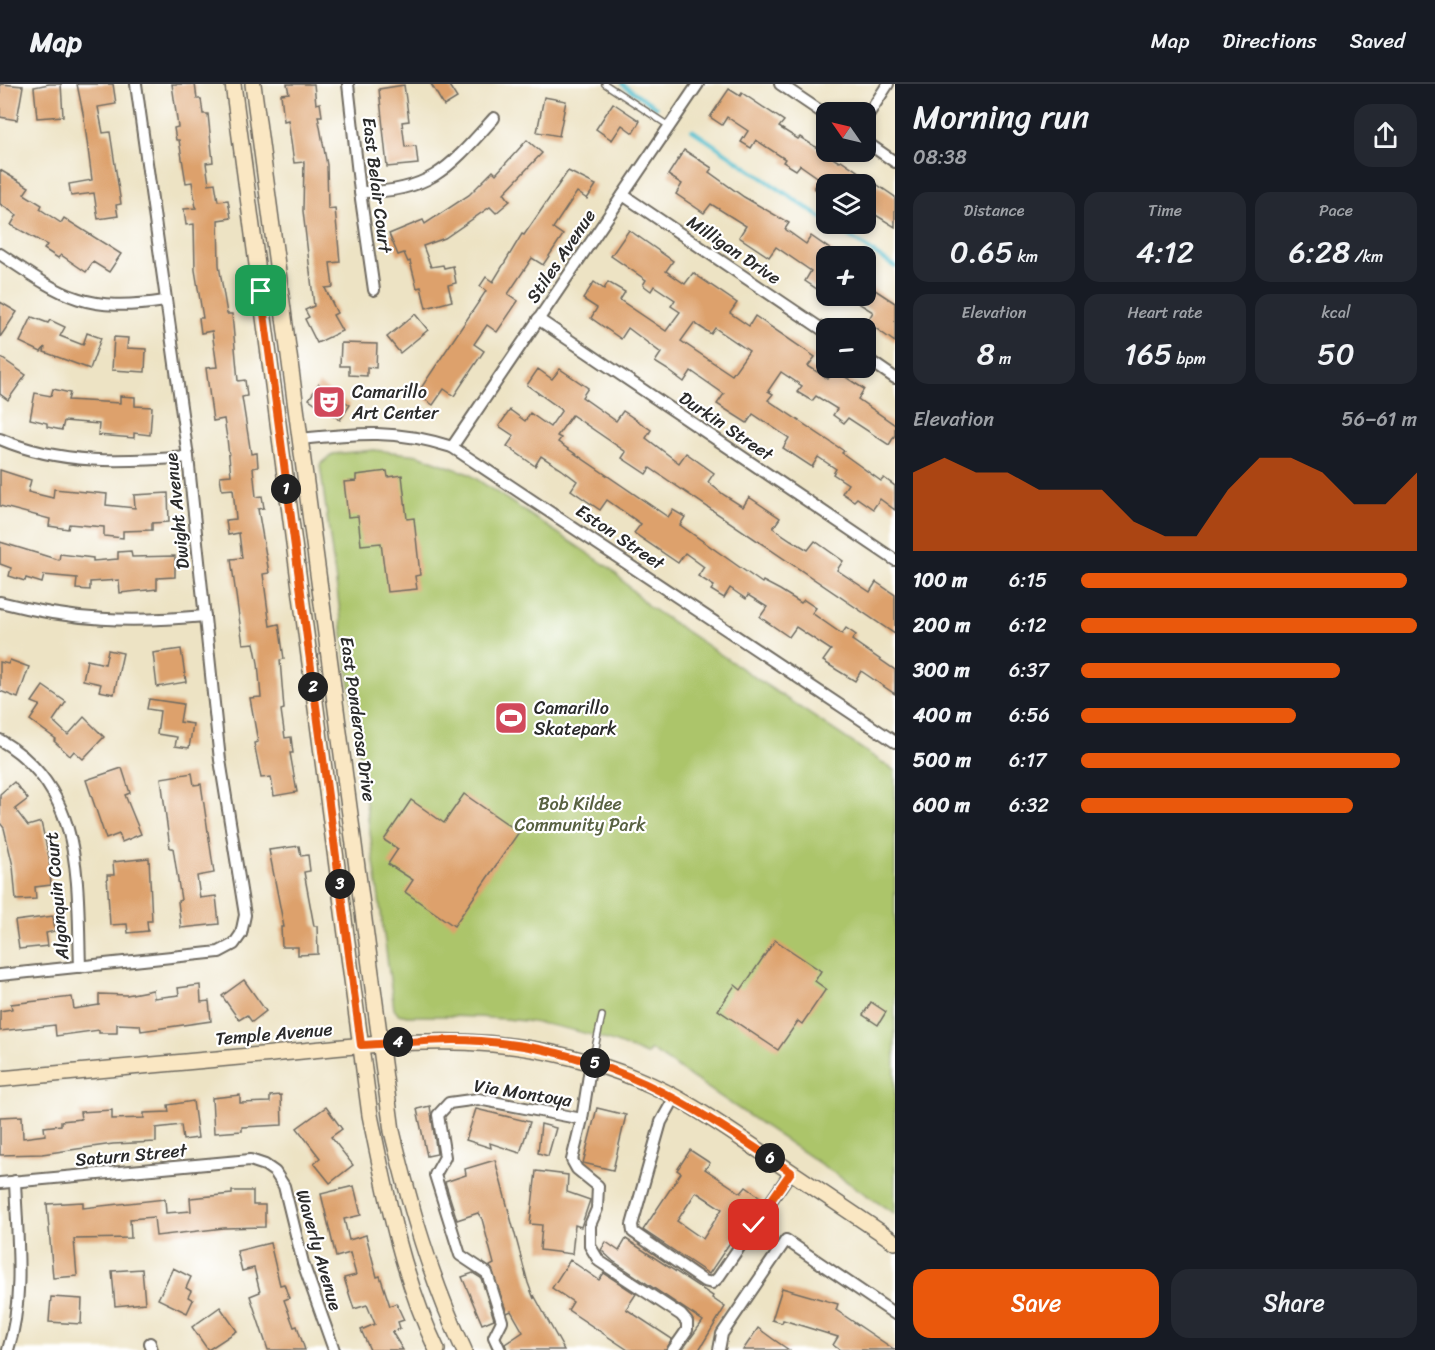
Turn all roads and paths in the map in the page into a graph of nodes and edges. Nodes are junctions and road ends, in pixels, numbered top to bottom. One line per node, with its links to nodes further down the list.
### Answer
1 (136, 84): 19 (street, Dwight Avenue)
2 (233, 84): 26 (main road)
3 (253, 84): 25 (main road, East Ponderosa Drive)
4 (348, 84): 15 (street, East Belair Court)
5 (605, 84): 12 (lane)
6 (698, 84): 12 (street, Stiles Avenue)
7 (780, 84): 10 (street)
8 (888, 84): 9 (street)
9 (876, 103)
10 (816, 109)
11 (494, 118): 15 (street)
12 (669, 126): 16 (street, Stiles Avenue)
13 (876, 149): 14 (street)
14 (895, 162)
15 (360, 192): 18 (street, East Belair Court)
16 (623, 195): 20 (street, Stiles Avenue); 21 (street, Milligan Drive)
17 (0, 254): 19 (street)
18 (375, 290)
19 (165, 302): 28 (street, Dwight Avenue)
20 (538, 319): 27 (street, Stiles Avenue); 29 (street, Durkin Street)
21 (816, 325)
22 (876, 365): 23 (street)
23 (895, 378)
24 (0, 439): 28 (street)
25 (300, 439): 26 (main road); 27 (street, Eston Street); 37 (main road, East Ponderosa Drive)
26 (280, 440): 38 (main road)
27 (452, 447): 33 (street, Eston Street)
28 (188, 457): 31 (street, Dwight Avenue)
29 (895, 560)
30 (0, 602): 31 (street)
31 (205, 616): 34 (street, Dwight Avenue)
32 (0, 740): 34 (street, Algonquin Court)
33 (895, 742)
34 (80, 967): 35 (street)
35 (0, 975)
36 (602, 1016): 39 (lane)
37 (381, 1044): 38 (main road, Temple Avenue); 39 (main road, Temple Avenue); 52 (main road, East Ponderosa Drive)
38 (361, 1045): 40 (main road, Temple Avenue); 51 (main road)
39 (591, 1062): 41 (main road, Temple Avenue); 42 (street, Via Montoya)
40 (0, 1079)
41 (675, 1097): 44 (main road, Temple Avenue); 44 (street)
42 (582, 1119): 53 (street, Via Montoya); 54 (street, Via Montoya)
43 (265, 1165): 45 (street, Saturn Street); 50 (street, Waverly Avenue)
44 (791, 1172): 47 (main road, Temple Avenue)
45 (15, 1181): 46 (street, Saturn Street); 49 (street)
46 (0, 1183)
47 (895, 1242)
48 (895, 1314): 55 (street)
49 (8, 1350)
50 (334, 1350)
51 (438, 1350)
52 (464, 1350)
53 (500, 1350)
54 (673, 1350)
55 (719, 1350)

